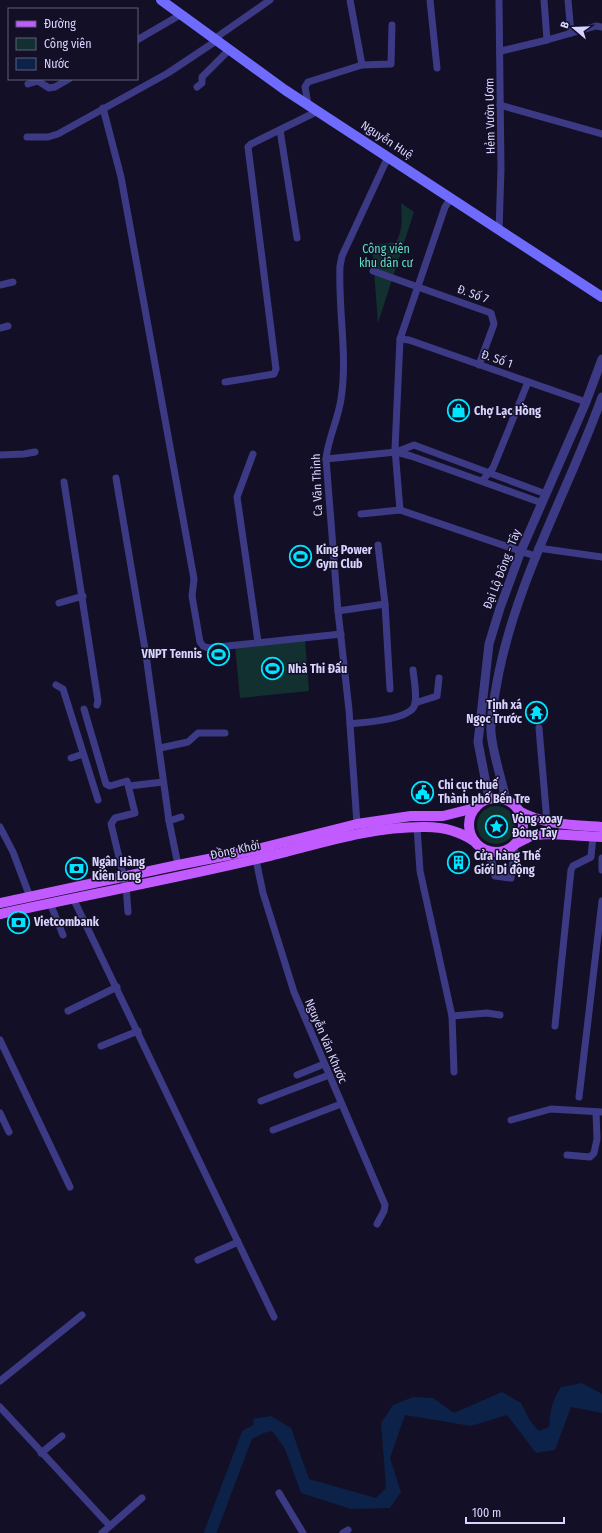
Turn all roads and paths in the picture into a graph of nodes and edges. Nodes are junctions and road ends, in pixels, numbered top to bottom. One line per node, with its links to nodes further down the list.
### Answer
1 (161, 0): 8 (main road, Nguyễn Huệ)
2 (270, 0): 13 (street)
3 (350, 0): 17 (street)
4 (430, 0): 18 (street)
5 (499, 0): 16 (street, Hẻm Vườn Ươm)
6 (544, 0): 14 (street)
7 (568, 0): 11 (street)
8 (180, 15): 12 (street); 13 (main road, Nguyễn Huệ)
9 (392, 25): 17 (street)
10 (602, 27): 11 (street)
11 (571, 33): 14 (street)
12 (138, 39)
13 (215, 40): 15 (main road, Nguyễn Huệ); 24 (street)
14 (547, 40): 16 (street)
15 (229, 50): 21 (street); 22 (main road, Nguyễn Huệ)
16 (500, 51): 23 (street, Hẻm Vườn Ươm)
17 (362, 65): 22 (street)
18 (437, 68)
19 (67, 80): 20 (street)
20 (28, 84)
21 (197, 87)
22 (308, 104): 25 (main road, Nguyễn Huệ)
23 (500, 105): 27 (street); 31 (street, Hẻm Vườn Ươm)
24 (103, 108): 28 (street); 69 (street)
25 (318, 111): 26 (street); 29 (main road, Nguyễn Huệ)
26 (280, 130): 32 (street); 43 (street)
27 (602, 134)
28 (28, 137)
29 (388, 157): 30 (main road, Nguyễn Huệ); 51 (street, Ca Văn Thỉnh)
30 (451, 198): 31 (main road, Nguyễn Huệ); 36 (street)
31 (499, 231): 37 (main road, Nguyễn Huệ)
32 (297, 238)
33 (373, 271): 36 (street)
34 (13, 282): 35 (street)
35 (0, 285)
36 (418, 286): 40 (street); 42 (street, Đ. Số 7)
37 (602, 297)
38 (8, 326): 39 (street)
39 (0, 328)
40 (400, 339): 42 (street, Đ. Số 1); 48 (street)
41 (602, 360): 45 (street, Đại Lộ Đông - Tây)
42 (479, 365): 44 (street, Đ. Số 1)
43 (225, 382)
44 (528, 382): 45 (street, Đ. Số 1); 52 (street)
45 (586, 402): 56 (street, Đại Lộ Đông - Tây)
46 (601, 402): 62 (street)
47 (35, 452): 50 (street)
48 (396, 452): 51 (street); 52 (street); 54 (street); 58 (street)
49 (253, 454): 69 (street)
50 (0, 455)
51 (326, 459): 67 (street, Ca Văn Thỉnh)
52 (490, 473): 54 (street); 56 (street)
53 (116, 478): 80 (street)
54 (482, 481): 57 (street)
55 (64, 482): 64 (street)
56 (546, 494): 57 (street, Đại Lộ Đông - Tây)
57 (542, 503): 61 (street, Đại Lộ Đông - Tây)
58 (400, 510): 59 (street); 61 (street)
59 (361, 514)
60 (378, 545): 66 (street)
61 (521, 551): 62 (street); 85 (street, Đại Lộ Đông - Tây)
62 (537, 552): 63 (street); 87 (street)
63 (602, 558)
64 (83, 596): 65 (street); 75 (street)
65 (59, 603)
66 (385, 604): 67 (street); 73 (street)
67 (338, 611): 68 (street, Ca Văn Thỉnh)
68 (341, 634): 69 (street); 77 (street, Ca Văn Thỉnh)
69 (258, 642)
70 (414, 670): 74 (street)
71 (439, 678): 74 (street)
72 (56, 685): 81 (street)
73 (390, 689)
74 (416, 703): 77 (street)
75 (97, 705)
76 (84, 709): 84 (street)
77 (350, 724): 93 (street, Ca Văn Thỉnh)
78 (539, 728): 92 (street)
79 (225, 733): 80 (street)
80 (160, 748): 83 (street)
81 (83, 754): 82 (street); 86 (street)
82 (70, 758)
83 (163, 782): 84 (street); 91 (street)
84 (129, 786): 104 (street)
85 (489, 799): 87 (main road); 88 (main road)
86 (98, 800)
87 (506, 800): 89 (main road)
88 (475, 808): 93 (main road, Đồng Khởi); 98 (main road)
89 (519, 811): 92 (main road); 99 (main road)
90 (180, 817): 91 (street)
91 (169, 821): 102 (street)
92 (547, 822): 96 (main road)
93 (357, 824): 102 (main road, Đồng Khởi)
94 (0, 826): 105 (street)
95 (416, 827): 98 (main road, Đồng Khởi); 101 (main road, Đồng Khởi); 116 (street)
96 (602, 827)
97 (598, 837): 99 (main road); 117 (street)
98 (478, 844): 99 (main road); 99 (street)
99 (515, 844)
100 (602, 858): 103 (street)
101 (256, 860): 104 (main road, Đồng Khởi); 121 (street, Nguyễn Văn Khước)
102 (178, 865): 104 (main road, Đồng Khởi)
103 (602, 870)
104 (125, 882): 105 (main road, Đồng Khởi); 106 (main road, Đồng Khởi); 110 (street)
105 (30, 897): 109 (main road, Đồng Khởi)
106 (73, 898): 108 (main road, Đồng Khởi); 113 (street)
107 (602, 901): 125 (street)
108 (50, 903): 111 (main road, Đồng Khởi); 112 (street)
109 (0, 904)
110 (128, 912)
111 (0, 914)
112 (63, 935)
113 (117, 987): 114 (street); 118 (street)
114 (68, 1011)
115 (500, 1015): 116 (street)
116 (452, 1016): 122 (street)
117 (555, 1026)
118 (138, 1031): 120 (street); 136 (street)
119 (0, 1040): 134 (street)
120 (101, 1046)
121 (324, 1064): 123 (street); 124 (street, Nguyễn Văn Khước)
122 (454, 1072)
123 (297, 1075)
124 (329, 1075): 126 (street); 127 (street, Nguyễn Văn Khước)
125 (579, 1097)
126 (261, 1101)
127 (341, 1104): 131 (street); 135 (street, Nguyễn Văn Khước)
128 (599, 1112): 130 (street); 133 (street)
129 (0, 1113): 132 (street)
130 (511, 1120)
131 (273, 1130)
132 (9, 1132)
133 (567, 1155)
134 (70, 1187)
135 (377, 1224)
136 (238, 1242): 137 (street); 139 (street)
137 (198, 1260)
138 (82, 1315): 140 (street)
139 (274, 1317)
140 (0, 1380)
141 (0, 1407): 143 (street)
142 (62, 1436): 143 (street)
143 (41, 1453): 146 (street)
144 (279, 1493): 148 (street)
145 (142, 1498): 146 (street)
146 (109, 1525): 147 (street)
147 (102, 1533)
148 (303, 1533)

